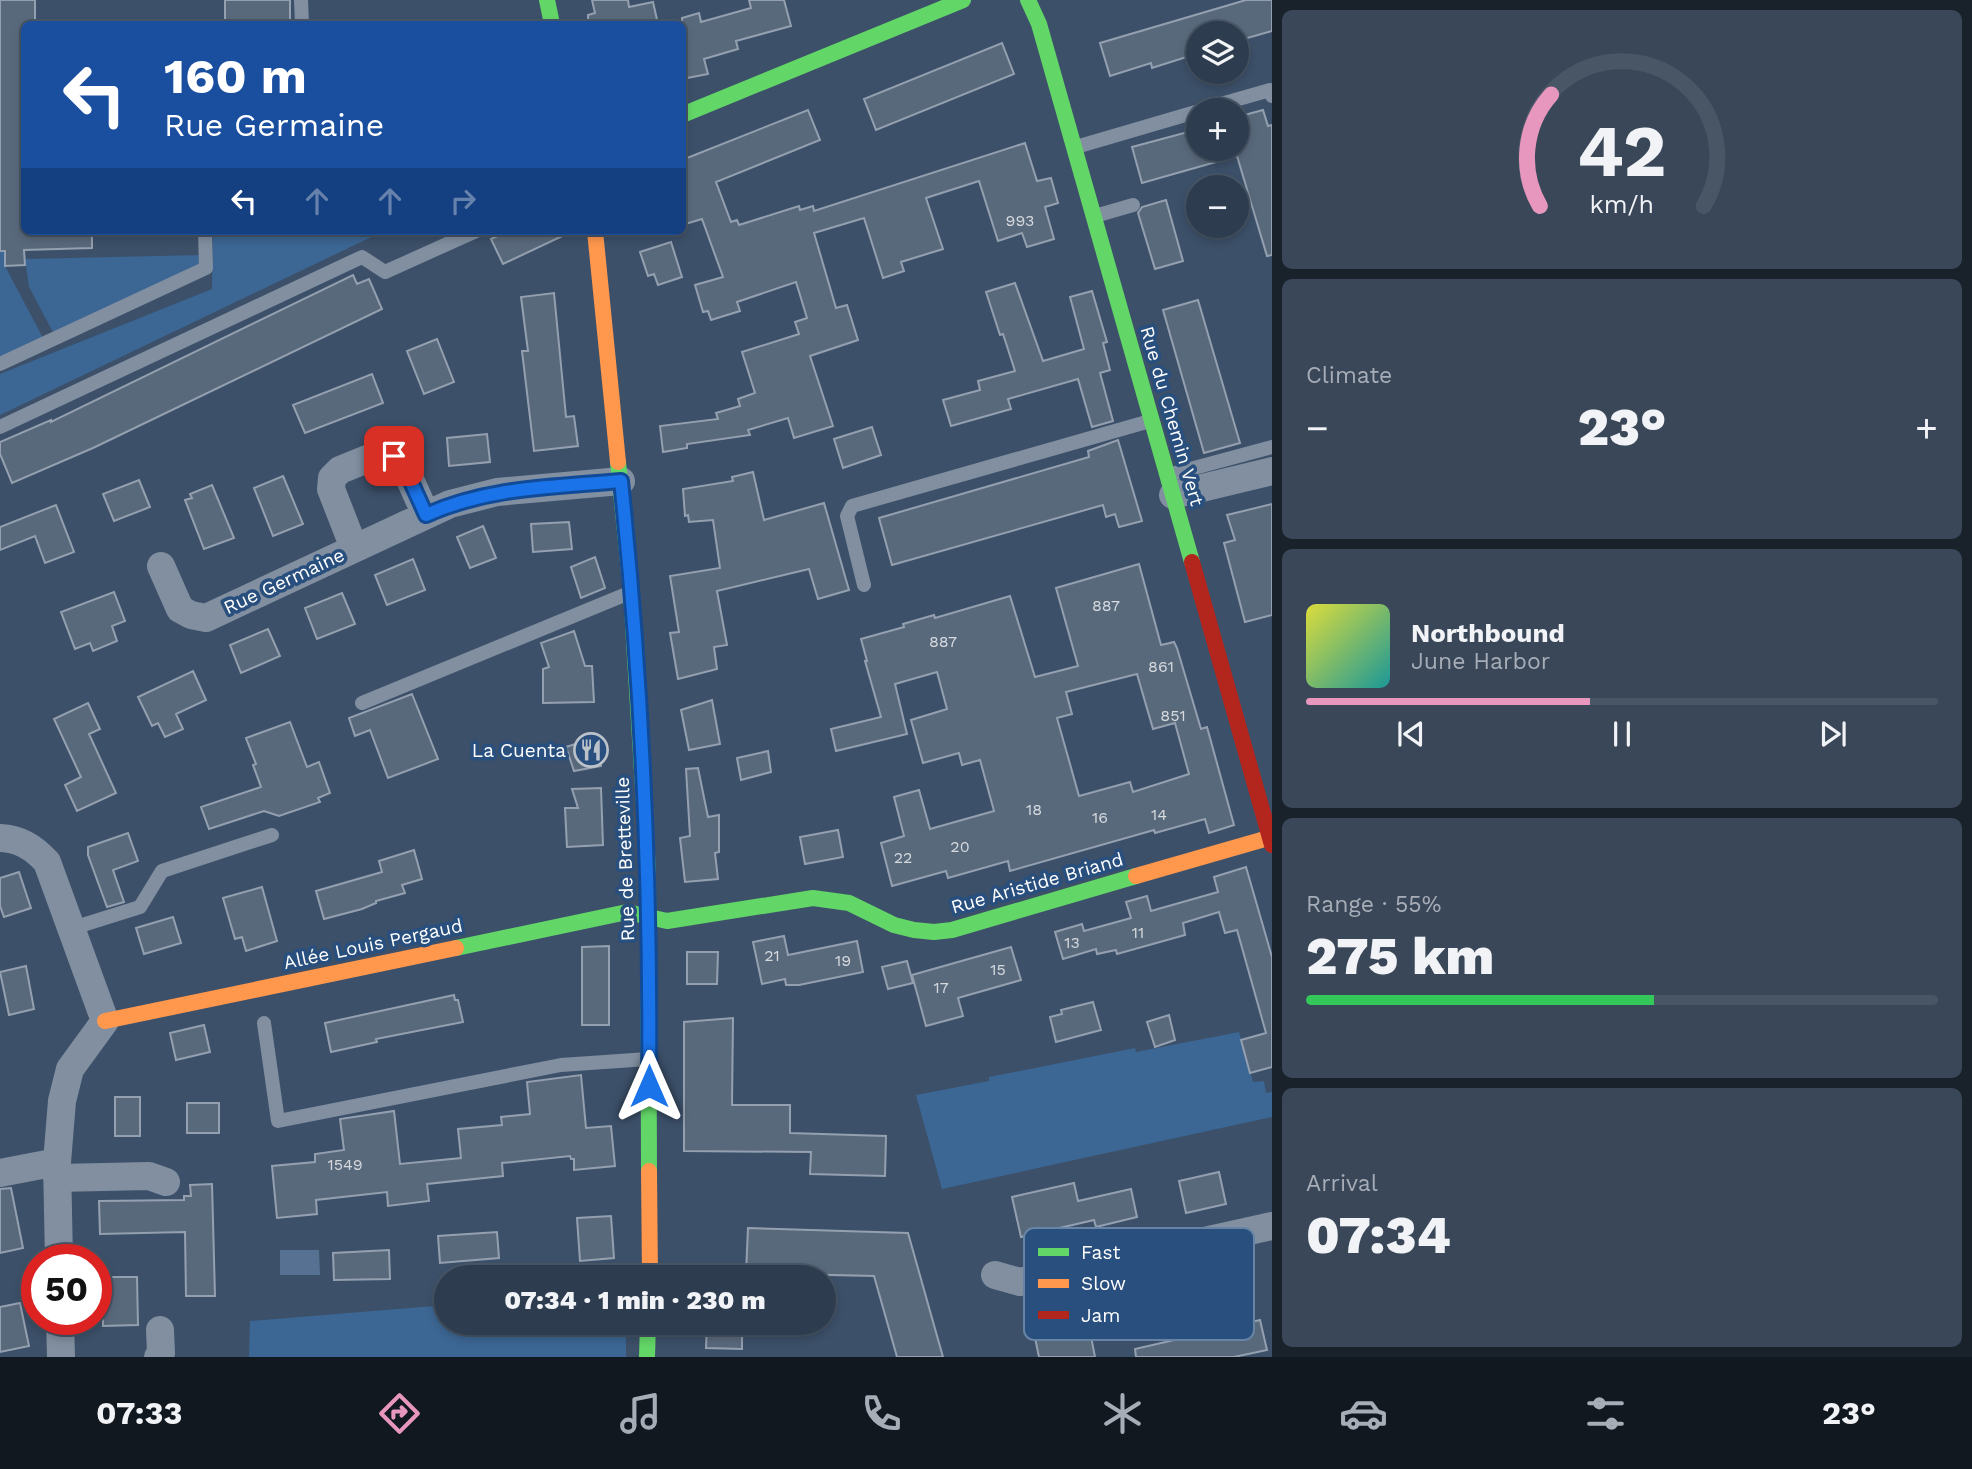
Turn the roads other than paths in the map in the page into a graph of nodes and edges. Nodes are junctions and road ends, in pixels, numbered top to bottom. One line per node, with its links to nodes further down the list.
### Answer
1 (301, 0): 5 (lane)
2 (547, 0): 6 (street)
3 (962, 0): 9 (street)
4 (1028, 0): 11 (street, Rue du Chemin Vert)
5 (302, 21)
6 (551, 21)
7 (1272, 96): 8 (lane)
8 (1242, 98)
9 (686, 113)
10 (1186, 114): 11 (lane)
11 (1074, 147): 13 (street, Rue du Chemin Vert)
12 (1133, 205): 13 (lane)
13 (1093, 216): 18 (street, Rue du Chemin Vert)
14 (205, 235): 17 (lane)
15 (467, 235): 19 (lane)
16 (594, 235): 22 (street, Rue de Bretteville)
17 (0, 364)
18 (1152, 421): 23 (street, Rue du Chemin Vert); 27 (lane)
19 (0, 427)
20 (1272, 447): 23 (lane)
21 (1272, 471): 23 (street)
22 (621, 481): 24 (street, Rue Germaine); 28 (street, Rue de Bretteville)
23 (1170, 485): 32 (street, Rue du Chemin Vert)
24 (426, 515): 25 (street, Rue Germaine); 25 (street, Rue Germaine)
25 (354, 548): 26 (street, Rue Germaine)
26 (161, 566)
27 (864, 585)
28 (631, 592): 29 (lane); 33 (street, Rue de Bretteville)
29 (362, 703)
30 (272, 835): 34 (lane)
31 (0, 838): 34 (street)
32 (1271, 840): 33 (street, Rue Aristide Briand)
33 (649, 917): 35 (street, Allée Louis Pergaud); 37 (street, Rue de Bretteville)
34 (73, 928): 35 (street)
35 (106, 1021): 38 (street)
36 (264, 1023): 37 (lane)
37 (650, 1059): 44 (street, Rue de Bretteville)
38 (57, 1170): 39 (street); 40 (street); 43 (street)
39 (0, 1173)
40 (166, 1182)
41 (1272, 1226): 42 (street)
42 (1254, 1230)
43 (59, 1244)
44 (650, 1265)
45 (995, 1275): 46 (street)
46 (1024, 1281)
47 (60, 1335): 49 (street)
48 (648, 1335): 50 (street)
49 (61, 1357)
50 (647, 1357)

